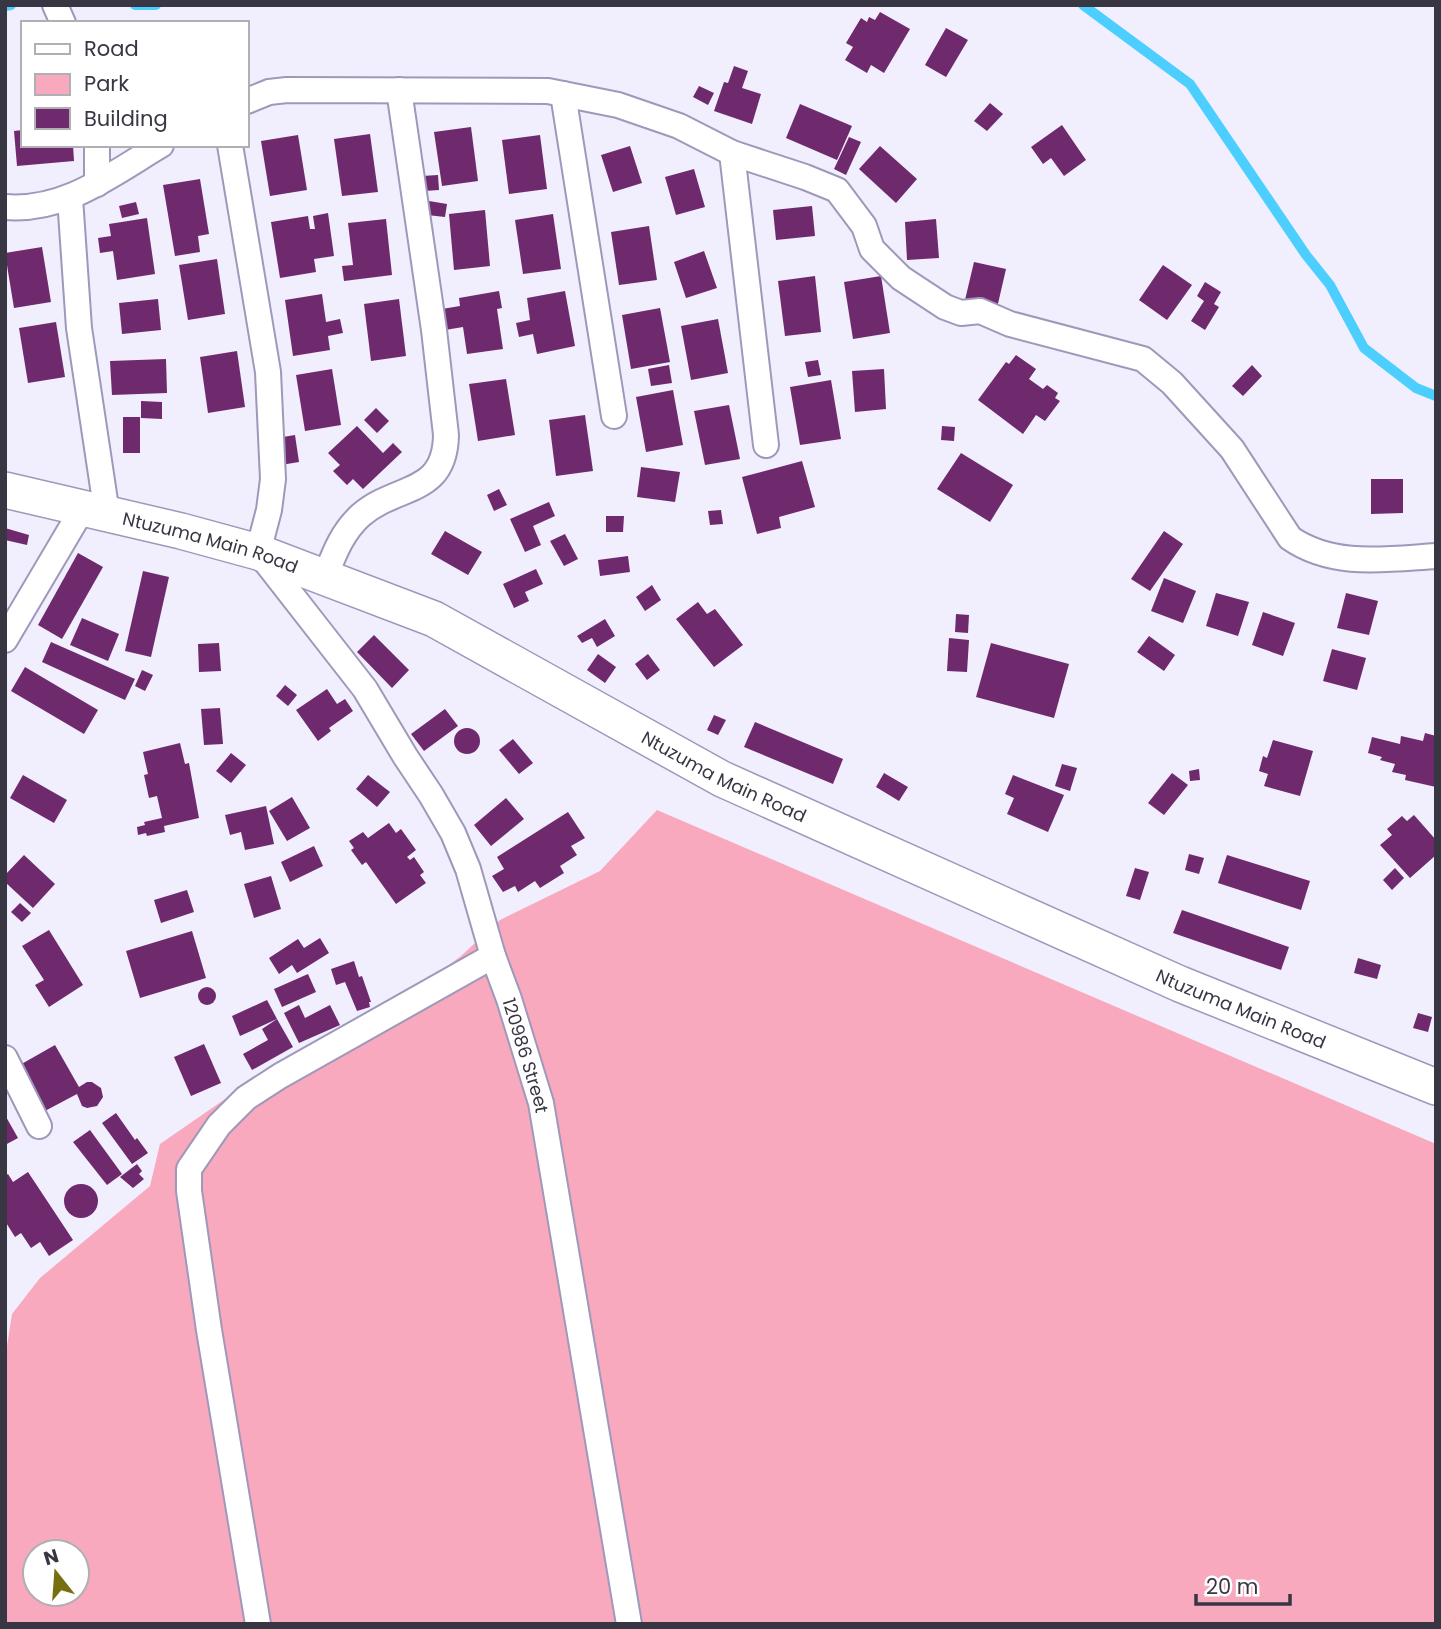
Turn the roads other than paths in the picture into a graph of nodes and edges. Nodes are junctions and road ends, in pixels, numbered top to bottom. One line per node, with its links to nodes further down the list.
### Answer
1 (55, 5): 2 (street)
2 (62, 21)
3 (400, 90): 4 (street); 5 (street); 19 (street)
4 (563, 94): 9 (street); 13 (street)
5 (248, 101)
6 (97, 147): 10 (street)
7 (158, 147): 10 (street)
8 (230, 147): 17 (street)
9 (732, 153): 14 (street); 18 (street)
10 (97, 184): 11 (street)
11 (70, 198): 12 (street); 16 (street)
12 (5, 207)
13 (614, 416)
14 (766, 445)
15 (5, 490): 16 (main road, Ntuzuma Main Road)
16 (95, 511): 17 (main road, Ntuzuma Main Road); 20 (street)
17 (258, 552): 19 (main road, Ntuzuma Main Road); 21 (street, 120986 Street)
18 (1436, 556)
19 (325, 577): 23 (main road, Ntuzuma Main Road)
20 (5, 640)
21 (493, 956): 25 (street); 26 (street, 120986 Street)
22 (5, 1058): 24 (street)
23 (1436, 1087)
24 (38, 1126)
25 (258, 1624)
26 (629, 1624)

